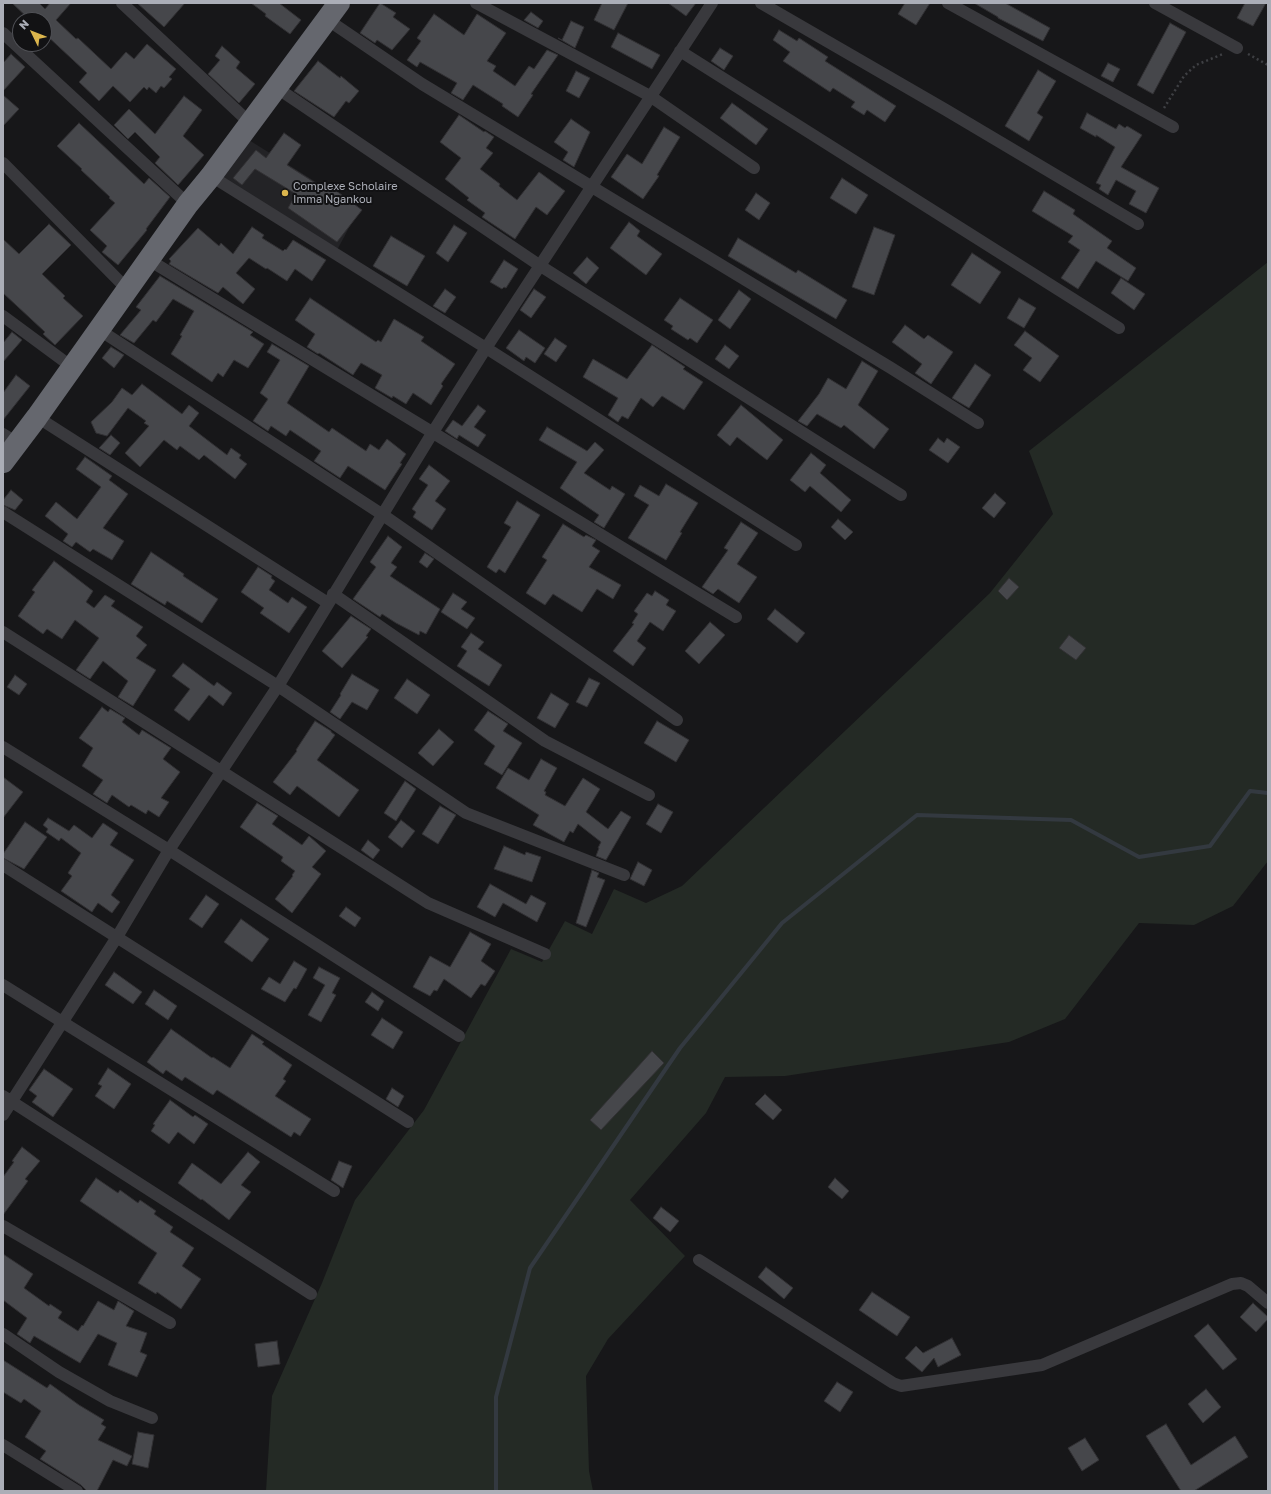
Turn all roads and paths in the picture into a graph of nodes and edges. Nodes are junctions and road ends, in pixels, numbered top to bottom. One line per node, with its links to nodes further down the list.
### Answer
1 (122, 3): 15 (street)
2 (476, 3): 13 (street)
3 (712, 3): 10 (street)
4 (761, 3): 22 (street)
5 (948, 3): 14 (street)
6 (1155, 3): 9 (street)
7 (334, 11): 12 (highway); 20 (street)
8 (3, 33): 21 (street)
9 (1237, 48): 11 (path); 14 (path)
10 (680, 51): 13 (street); 27 (street)
11 (1268, 65)
12 (277, 88): 15 (highway); 24 (street)
13 (650, 96): 18 (street); 20 (street)
14 (1158, 118): 16 (street)
15 (250, 123): 19 (highway)
16 (1173, 127)
17 (3, 163): 25 (street)
18 (754, 168)
19 (211, 176): 21 (highway); 29 (street)
20 (592, 187): 24 (street); 32 (street)
21 (188, 204): 23 (highway)
22 (1138, 224)
23 (149, 260): 25 (highway); 33 (street)
24 (539, 265): 29 (street); 36 (street)
25 (127, 289): 28 (highway)
26 (3, 316): 30 (street)
27 (1120, 328)
28 (98, 329): 30 (highway); 38 (street)
29 (486, 348): 33 (street); 39 (street)
30 (72, 366): 31 (highway)
31 (37, 417): 34 (highway); 40 (street)
32 (978, 423)
33 (432, 432): 38 (street); 41 (street)
34 (10, 438): 35 (highway)
35 (3, 462)
36 (902, 495)
37 (3, 512): 43 (street)
38 (383, 514): 40 (street); 44 (street)
39 (796, 545)
40 (331, 598): 43 (street); 47 (street)
41 (736, 617)
42 (3, 632): 46 (street)
43 (278, 686): 46 (street); 50 (street)
44 (677, 720)
45 (3, 748): 48 (street)
46 (222, 771): 48 (street); 52 (street)
47 (649, 795)
48 (169, 850): 51 (street); 55 (street)
49 (3, 865): 51 (street)
50 (624, 875)
51 (117, 937): 54 (street); 58 (street)
52 (544, 954)
53 (3, 986): 54 (street)
54 (63, 1023): 56 (street); 59 (street)
55 (459, 1036)
56 (7, 1099): 57 (street); 62 (street)
57 (3, 1115)
58 (408, 1122)
59 (334, 1191)
60 (3, 1226): 64 (street)
61 (699, 1260): 63 (street)
62 (312, 1294)
63 (1268, 1303)
64 (170, 1323)
65 (3, 1334): 66 (street)
66 (152, 1418)
67 (3, 1446): 68 (street)
68 (77, 1491)

